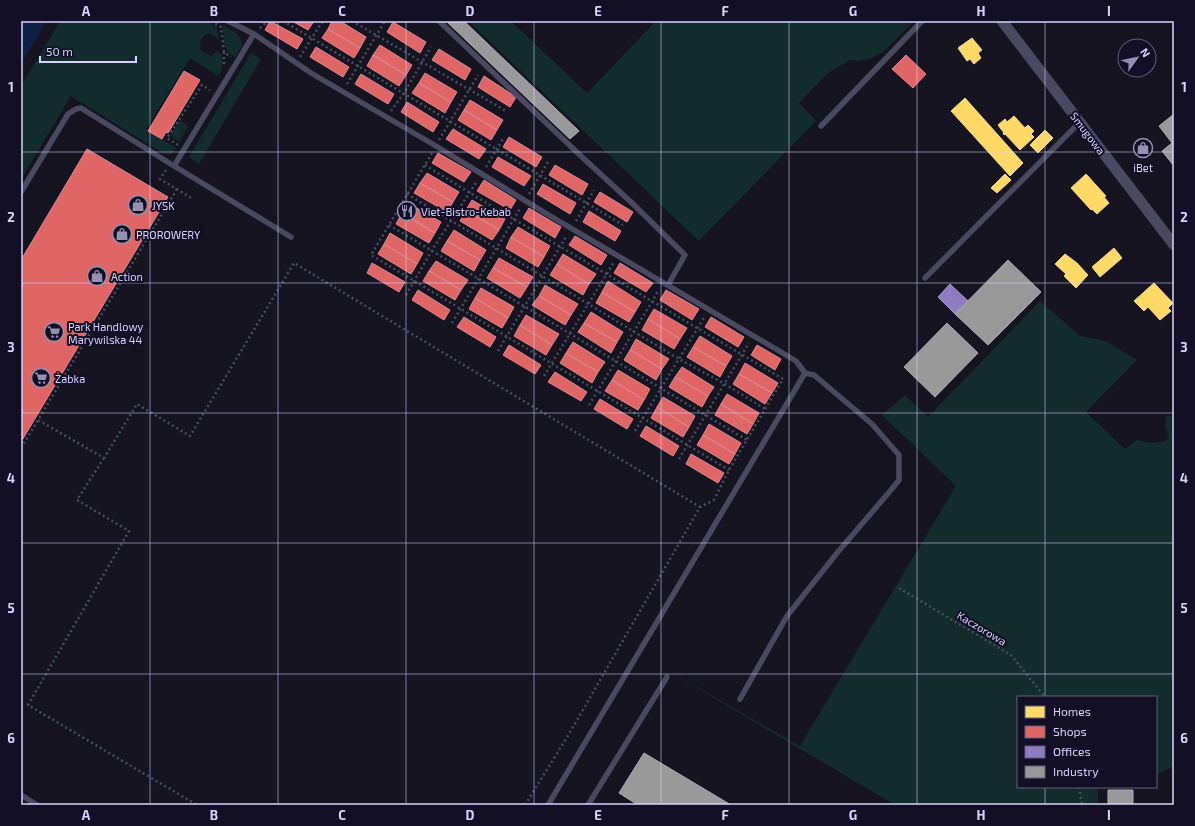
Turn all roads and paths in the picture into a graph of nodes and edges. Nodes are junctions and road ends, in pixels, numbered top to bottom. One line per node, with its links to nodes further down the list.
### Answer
1 (211, 21): 14 (path)
2 (228, 21): 10 (lane)
3 (283, 21): 12 (path)
4 (324, 21): 12 (path)
5 (352, 21): 11 (path)
6 (384, 21): 11 (path)
7 (439, 21): 61 (lane)
8 (922, 21): 26 (lane)
9 (1002, 21): 25 (street, Smugowa)
10 (254, 34): 14 (lane); 16 (lane)
11 (376, 35): 15 (path); 17 (path)
12 (312, 38): 16 (path); 17 (path)
13 (431, 47): 15 (path)
14 (238, 61): 34 (lane)
15 (422, 62): 19 (path); 21 (path)
16 (297, 63): 20 (lane)
17 (358, 66): 20 (path); 21 (path)
18 (478, 75): 19 (path)
19 (469, 90): 22 (path); 24 (path)
20 (343, 91): 23 (lane)
21 (404, 93): 23 (path); 24 (path)
22 (506, 111)
23 (387, 117): 28 (lane)
24 (450, 121): 28 (path); 29 (path)
25 (1080, 121): 50 (street, Smugowa); 59 (lane)
26 (821, 126)
27 (504, 136): 29 (path)
28 (436, 146): 31 (path); 35 (lane)
29 (496, 149): 35 (path); 36 (path)
30 (424, 151): 31 (path)
31 (430, 155): 33 (path)
32 (548, 162): 36 (path)
33 (425, 164): 40 (path); 41 (path)
34 (174, 166): 39 (lane); 49 (lane)
35 (481, 174): 40 (path); 42 (lane)
36 (540, 175): 42 (path); 43 (path)
37 (177, 189): 88 (path)
38 (594, 190): 43 (path)
39 (21, 192)
40 (470, 193): 44 (path); 45 (path)
41 (407, 194): 45 (path); 46 (path)
42 (525, 200): 44 (path); 48 (lane)
43 (586, 203): 47 (path); 48 (path)
44 (514, 219): 51 (path); 52 (path)
45 (452, 221): 52 (path); 53 (path)
46 (389, 225): 53 (path); 60 (path)
47 (623, 225)
48 (572, 228): 51 (path); 54 (lane)
49 (291, 237)
50 (1174, 245)
51 (561, 246): 55 (path); 57 (path)
52 (497, 248): 57 (path); 58 (path)
53 (432, 250): 58 (path); 60 (path)
54 (618, 255): 55 (path); 56 (lane)
55 (607, 274): 63 (path); 64 (path)
56 (651, 275): 61 (lane); 63 (path)
57 (543, 276): 64 (path); 65 (path)
58 (479, 278): 65 (path); 66 (path)
59 (925, 278)
60 (414, 281): 62 (path); 66 (path)
61 (668, 285): 67 (lane)
62 (406, 295)
63 (652, 301): 69 (path); 70 (path)
64 (588, 303): 70 (path); 71 (path)
65 (526, 306): 71 (path); 72 (path)
66 (460, 308): 68 (path); 72 (path)
67 (709, 310): 69 (path); 73 (lane)
68 (452, 323)
69 (698, 328): 75 (path); 76 (path)
70 (634, 331): 76 (path); 77 (path)
71 (570, 332): 77 (path); 78 (path)
72 (507, 336): 74 (path); 78 (path)
73 (753, 336): 75 (path); 79 (lane)
74 (498, 351)
75 (742, 355): 81 (path); 85 (path)
76 (679, 359): 81 (path); 82 (path)
77 (616, 361): 82 (path); 83 (path)
78 (552, 363): 80 (path); 83 (path)
79 (805, 373): 97 (lane); 102 (lane)
80 (544, 376)
81 (725, 384): 85 (path); 86 (path)
82 (661, 388): 86 (path); 87 (path)
83 (598, 391): 84 (path); 87 (path)
84 (589, 405)
85 (765, 409): 90 (path)
86 (706, 414): 90 (path); 91 (path)
87 (643, 418): 89 (path); 91 (path)
88 (38, 420): 92 (path); 93 (path)
89 (635, 431)
90 (747, 440): 95 (path)
91 (687, 446): 94 (path); 95 (path)
92 (21, 448)
93 (104, 458): 98 (path); 106 (path)
94 (679, 459)
95 (729, 470): 96 (path)
96 (714, 500): 97 (path); 98 (path)
97 (730, 500): 108 (lane)
98 (700, 507): 107 (path)
99 (898, 588): 101 (path, Kaczorowa)
100 (667, 677): 109 (lane)
101 (1044, 696)
102 (740, 699)
103 (1079, 788): 110 (path)
104 (21, 795): 105 (lane)
105 (37, 805)
106 (197, 805)
107 (525, 805)
108 (548, 805)
109 (588, 805)
110 (1082, 805)

